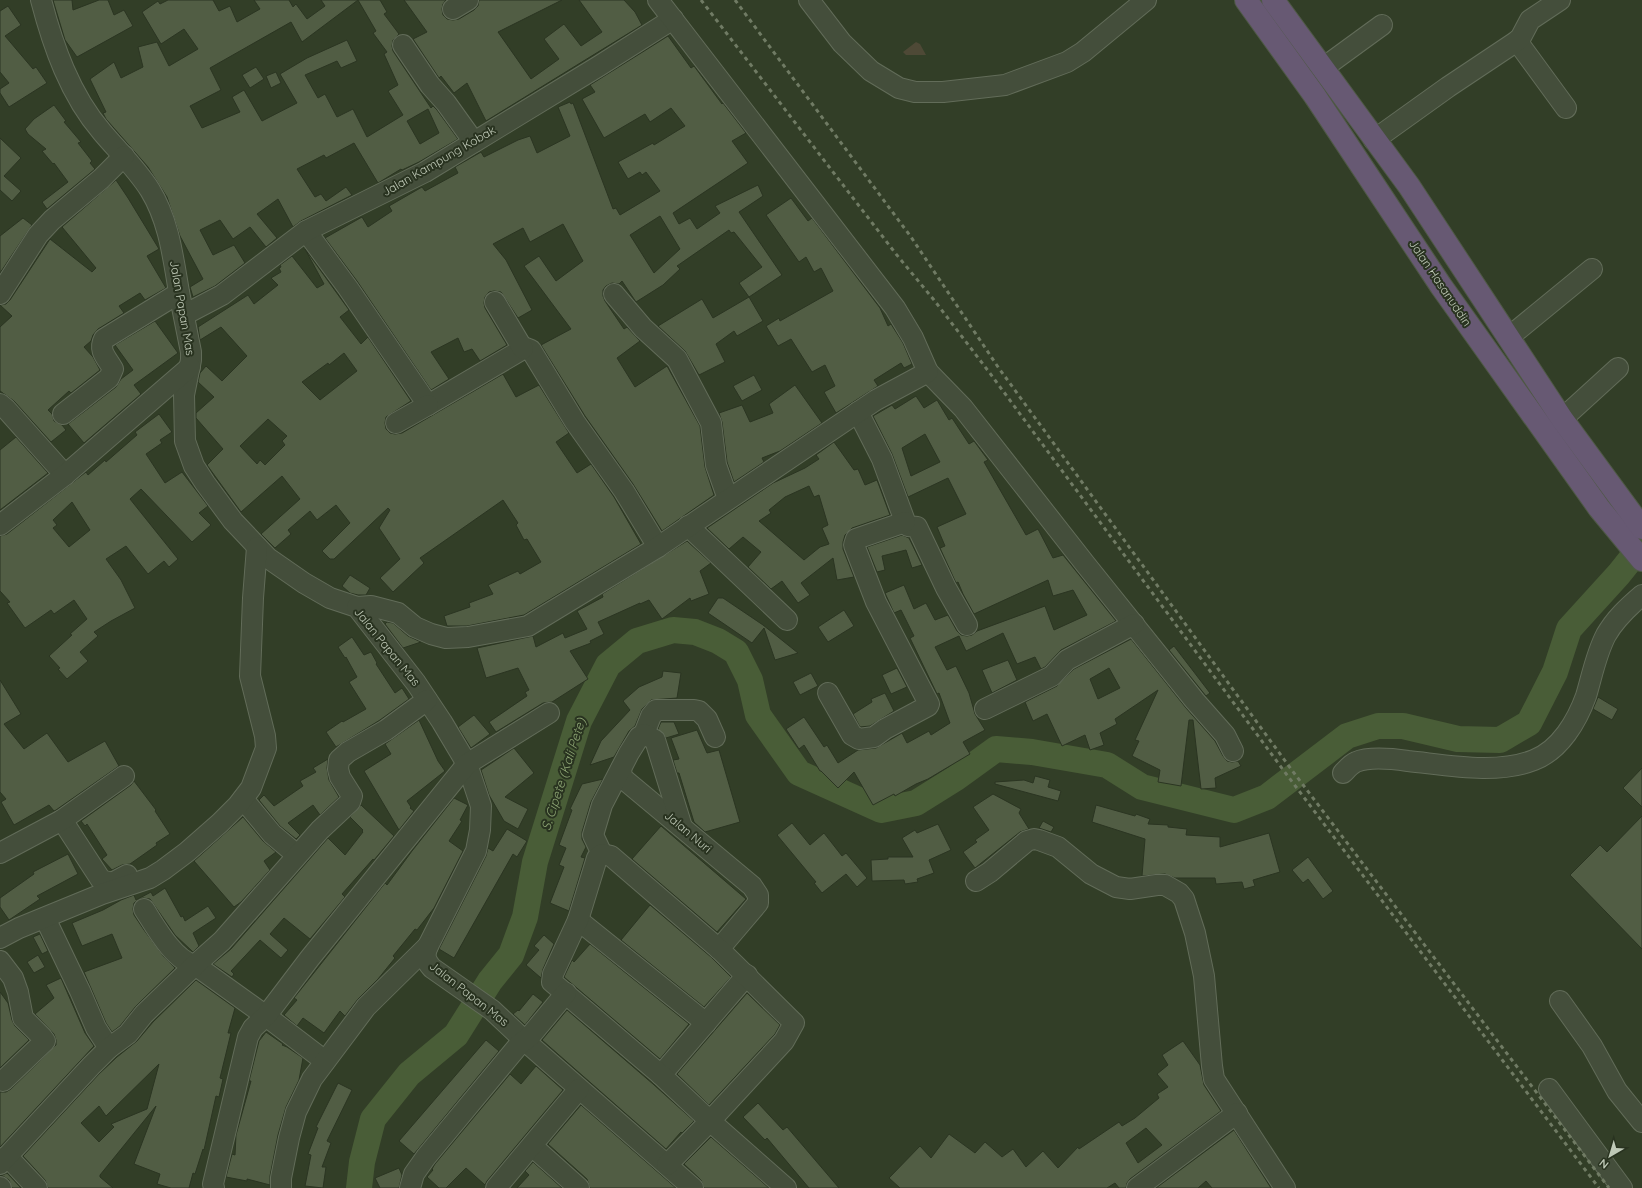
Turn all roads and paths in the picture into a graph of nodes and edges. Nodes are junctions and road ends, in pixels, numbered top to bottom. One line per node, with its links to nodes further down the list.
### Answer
1 (41, 0): 16 (street, Jalan Papan Mas)
2 (658, 0): 8 (street)
3 (809, 0): 4 (street)
4 (1146, 0)
5 (1246, 0): 37 (highway, Jalan Hasanuddin)
6 (1273, 0): 12 (highway, Jalan Hasanuddin)
7 (1560, 0): 10 (street)
8 (673, 19): 15 (street, Jalan Kampung Kobak); 28 (street)
9 (1382, 25): 12 (street)
10 (1517, 41): 13 (street); 14 (street)
11 (403, 45): 15 (street)
12 (1323, 68): 14 (highway, Jalan Hasanuddin)
13 (1566, 108)
14 (1374, 140): 24 (highway, Jalan Hasanuddin)
15 (474, 142): 17 (street, Jalan Kampung Kobak)
16 (124, 156): 19 (street, Jalan Papan Mas); 20 (street)
17 (306, 231): 23 (street, Jalan Kampung Kobak); 30 (street)
18 (1592, 269): 24 (street)
19 (179, 293): 23 (street, Jalan Papan Mas); 32 (street)
20 (0, 294)
21 (614, 294): 36 (street)
22 (495, 302): 25 (street)
23 (184, 315): 26 (street, Jalan Papan Mas)
24 (1509, 337): 33 (highway, Jalan Hasanuddin)
25 (523, 349): 30 (street); 43 (street)
26 (190, 367): 35 (street); 42 (street, Jalan Papan Mas)
27 (1618, 368): 33 (street)
28 (928, 372): 31 (street); 48 (street)
29 (0, 404): 35 (street)
30 (428, 405): 34 (street)
31 (858, 412): 36 (street); 38 (street)
32 (63, 414)
33 (1562, 419): 37 (highway, Jalan Hasanuddin)
34 (396, 423)
35 (65, 475): 39 (street)
36 (728, 499): 40 (street)
37 (1612, 507): 41 (highway, Jalan Hasanuddin); 44 (highway, Jalan Hasanuddin)
38 (905, 522): 49 (street); 50 (street)
39 (0, 525)
40 (688, 526): 43 (street); 47 (street)
41 (1642, 528)
42 (257, 546): 46 (street, Jalan Papan Mas); 61 (street)
43 (658, 547): 46 (street)
44 (1642, 560)
45 (1642, 595): 59 (street)
46 (357, 607): 51 (street, Jalan Papan Mas)
47 (787, 620)
48 (1134, 624): 52 (street); 56 (street)
49 (966, 625)
50 (828, 693)
51 (428, 700): 57 (street, Jalan Papan Mas); 66 (street)
52 (985, 709)
53 (549, 713): 57 (street)
54 (644, 734): 55 (street); 58 (street); 63 (street)
55 (715, 737)
56 (1233, 751)
57 (467, 764): 73 (street, Jalan Papan Mas); 80 (street)
58 (621, 769): 63 (street, Jalan Nuri); 65 (street)
59 (1343, 773)
60 (124, 776): 62 (street)
61 (243, 799): 66 (street); 70 (street)
62 (62, 820): 64 (street); 67 (street)
63 (682, 826): 74 (street, Jalan Nuri)
64 (0, 853)
65 (602, 854): 71 (street); 74 (street)
66 (297, 855): 76 (street)
67 (157, 860)
68 (976, 881): 89 (street)
69 (144, 909): 76 (street)
70 (45, 918): 72 (street); 83 (street)
71 (578, 920): 78 (street); 81 (street)
72 (0, 938)
73 (428, 946): 82 (street, Jalan Papan Mas); 84 (street)
74 (720, 949): 77 (street)
75 (0, 961): 86 (street)
76 (194, 965): 80 (street); 83 (street)
77 (747, 975): 81 (street); 90 (street)
78 (566, 993): 82 (street); 85 (street)
79 (1560, 1001): 91 (street)
80 (266, 1016): 84 (street); 97 (street)
81 (706, 1023): 85 (street)
82 (525, 1041): 87 (street, Jalan Papan Mas); 99 (street)
83 (109, 1048): 93 (street)
84 (324, 1061): 98 (street)
85 (661, 1075): 90 (street)
86 (3, 1081)
87 (580, 1089): 92 (street); 94 (street, Jalan Papan Mas)
88 (1549, 1089): 105 (street)
89 (1237, 1113): 95 (street); 104 (street)
90 (710, 1121): 94 (street); 103 (street)
91 (1642, 1122)
92 (532, 1146): 100 (street); 101 (street)
93 (4, 1160): 96 (street)
94 (667, 1165): 102 (street, Jalan Papan Mas)
95 (1148, 1185)
96 (37, 1188)
97 (214, 1188)
98 (281, 1188)
99 (410, 1188)
100 (496, 1188)
101 (578, 1188)
102 (693, 1188)
103 (786, 1188)
104 (1284, 1188)
105 (1622, 1188)

